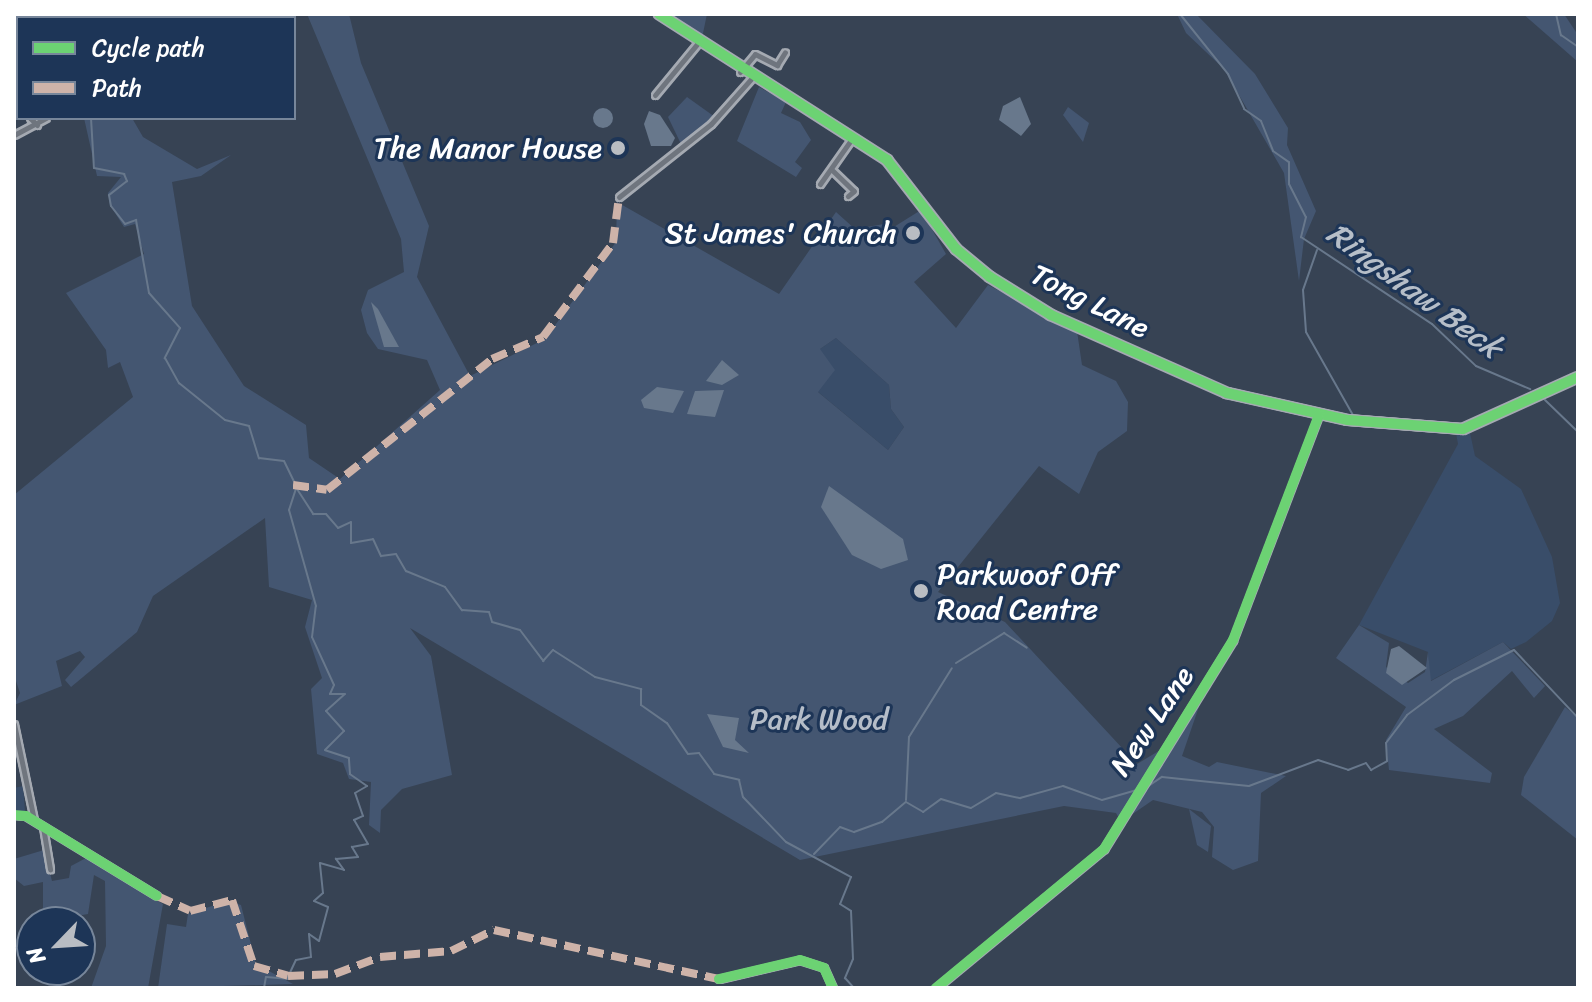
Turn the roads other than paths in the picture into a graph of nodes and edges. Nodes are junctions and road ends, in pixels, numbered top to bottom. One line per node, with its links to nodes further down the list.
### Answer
1 (659, 14): 2 (street, Tong Lane)
2 (697, 44): 4 (street, Tong Lane); 6 (street)
3 (785, 52): 4 (street)
4 (740, 72): 5 (street, Tong Lane)
5 (751, 79): 11 (street, Tong Lane); 15 (street)
6 (655, 95)
7 (32, 120): 9 (street)
8 (43, 120): 9 (street)
9 (37, 125): 10 (street)
10 (14, 135)
11 (854, 136): 12 (street); 17 (street, Tong Lane)
12 (832, 170): 13 (street); 14 (street)
13 (820, 184)
14 (848, 196)
15 (619, 197)
16 (1578, 377): 17 (street, Tong Lane)
17 (1319, 415): 26 (street, New Lane)
18 (14, 724): 20 (street)
19 (14, 815): 20 (street)
20 (35, 821): 21 (street)
21 (43, 826): 22 (street); 23 (street)
22 (50, 869)
23 (157, 896)
24 (719, 979): 25 (street)
25 (833, 988)
26 (936, 988)

